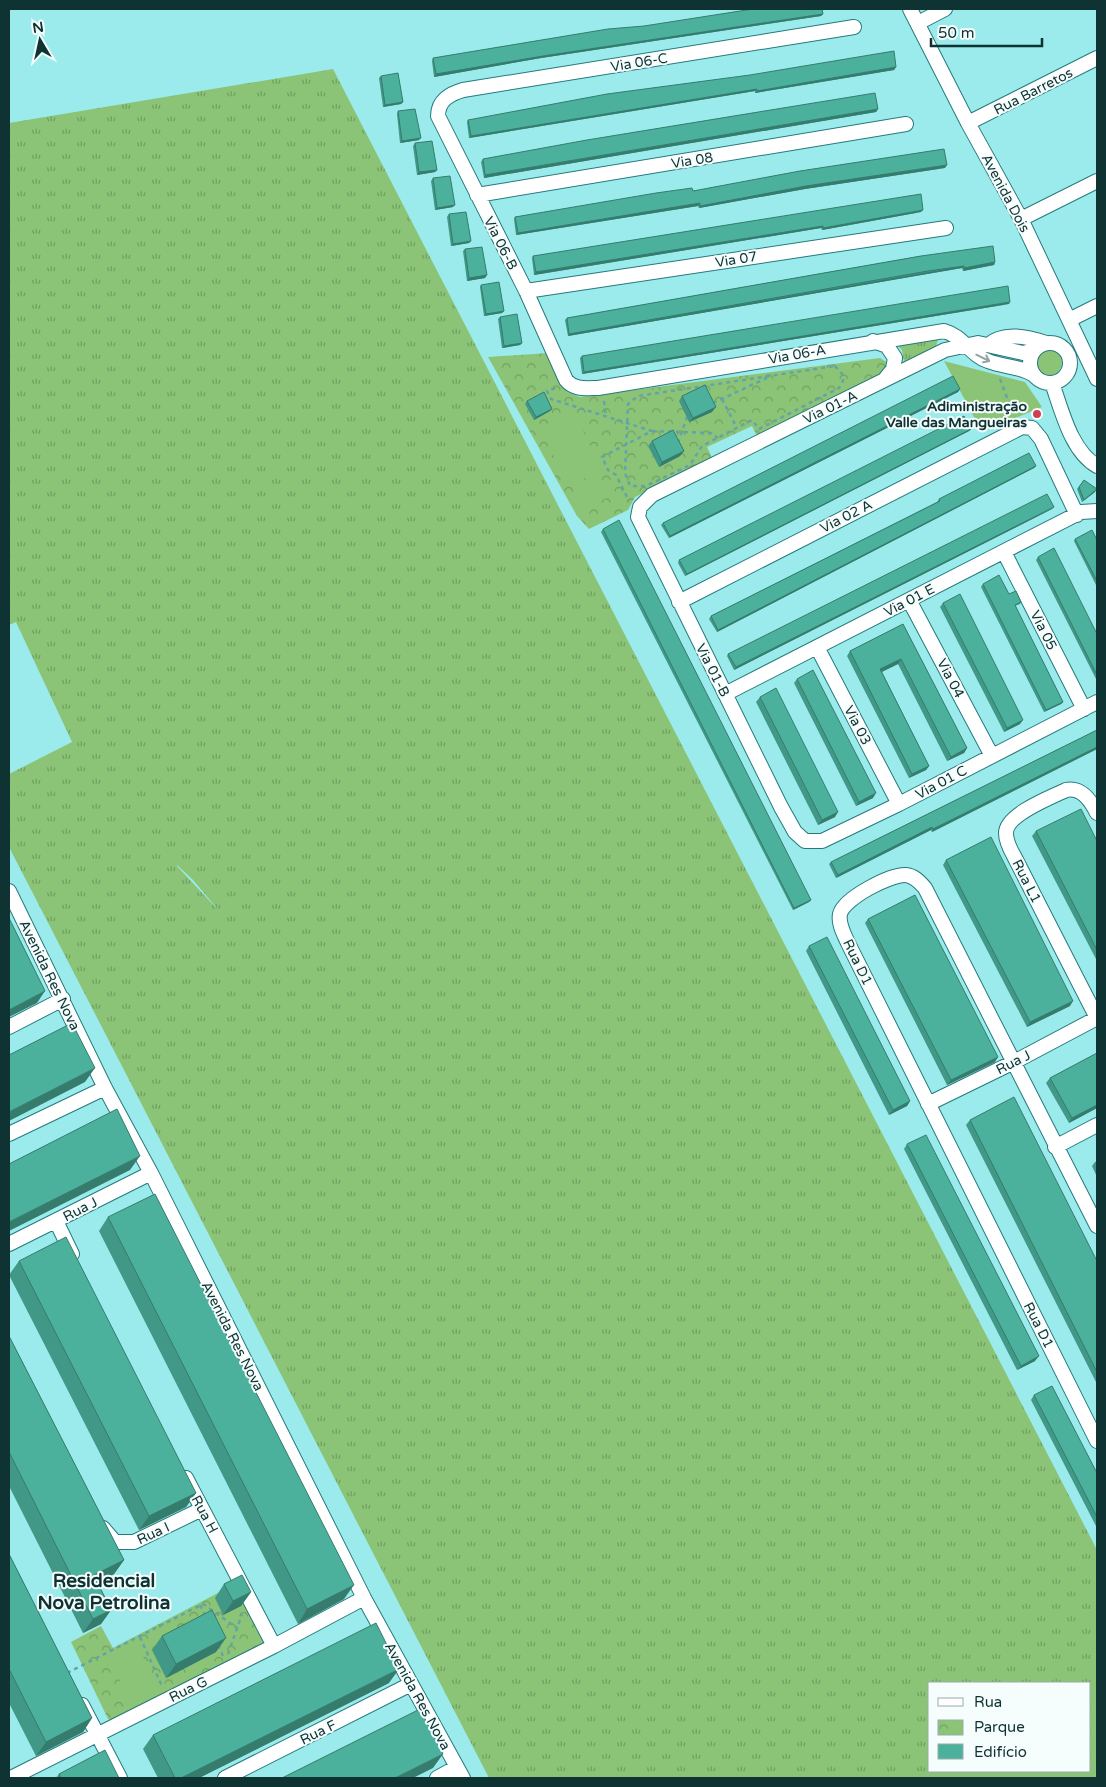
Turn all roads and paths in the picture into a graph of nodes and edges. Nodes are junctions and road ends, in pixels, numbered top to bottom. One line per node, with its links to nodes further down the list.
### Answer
1 (910, 9): 3 (street, Avenida Dois)
2 (945, 9): 3 (street)
3 (918, 23): 7 (street, Avenida Dois)
4 (854, 27): 6 (street, Via 06-C)
5 (1097, 58): 7 (street, Rua Barretos)
6 (438, 116): 10 (street, Via 06-B)
7 (968, 123): 11 (street, Avenida Dois)
8 (906, 124): 10 (street, Via 08)
9 (1097, 182): 11 (street)
10 (477, 195): 13 (street, Via 06-B)
11 (1021, 219): 15 (street, Avenida Dois)
12 (946, 228): 13 (street, Via 07)
13 (526, 291): 19 (street, Via 06-B)
14 (1097, 306): 15 (street)
15 (1069, 320): 24 (street, Avenida Dois)
16 (872, 341): 17 (street, Via 06-A); 19 (street, Via 06-A); 23 (street)
17 (966, 344): 18 (street, Via 06-A); 22 (street, one-way to 22); 23 (street, Via 01-A)
18 (1040, 346): 22 (street); 25 (street)
19 (562, 371)
20 (1001, 374): 34 (path)
21 (772, 375): 28 (path); 32 (path); 33 (path)
22 (1034, 375): 25 (street)
23 (885, 379): 43 (street, Via 01-A)
24 (1097, 379)
25 (1052, 383): 40 (street)
26 (558, 387): 30 (path)
27 (603, 396): 30 (path)
28 (722, 399): 29 (path); 33 (path)
29 (709, 405)
30 (606, 416): 32 (path)
31 (687, 417): 36 (path)
32 (628, 423): 35 (path); 38 (path)
33 (737, 428): 37 (path)
34 (1016, 429): 42 (street); 46 (street, Via 02 A)
35 (652, 431): 36 (path); 38 (path)
36 (680, 432): 37 (path); 39 (path)
37 (718, 438): 38 (path)
38 (625, 445): 43 (path)
39 (677, 449)
40 (1097, 466)
41 (1096, 511): 42 (street, Via 01 E)
42 (1077, 515): 44 (street, Via 01 E)
43 (638, 517): 46 (street, Via 01-B)
44 (1004, 552): 45 (street, Via 01 E); 50 (street, Via 05)
45 (909, 600): 47 (street, Via 01 E); 51 (street, Via 04)
46 (679, 602): 48 (street, Via 01-B)
47 (817, 646): 48 (street, Via 01 E); 52 (street, Via 03)
48 (725, 694): 54 (street, Via 01-B)
49 (1097, 702): 50 (street, Via 01 C)
50 (1084, 709): 51 (street, Via 01 C)
51 (992, 756): 52 (street, Via 01 C)
52 (899, 804): 54 (street, Via 01 C)
53 (1097, 813): 57 (street, Rua L1)
54 (789, 822)
55 (9, 891): 56 (street, Avenida Res Nova)
56 (63, 999): 58 (street); 60 (street, Avenida Res Nova)
57 (1097, 1018): 59 (street, Rua J)
58 (9, 1027)
59 (1014, 1062): 61 (street, Rua J); 61 (street, Rua D1); 64 (street, Rua D1)
60 (105, 1088): 63 (street); 65 (street, Avenida Res Nova)
61 (928, 1104): 70 (street, Rua D1)
62 (1097, 1125): 64 (street)
63 (9, 1134)
64 (1055, 1146): 67 (street, Rua D1)
65 (151, 1174): 66 (street, Rua J); 75 (street, Avenida Res Nova)
66 (56, 1221): 68 (street, Rua J); 69 (street)
67 (1097, 1226)
68 (9, 1244)
69 (78, 1265)
70 (1097, 1441)
71 (180, 1466): 72 (street, Rua H)
72 (202, 1509): 73 (street, Rua I); 74 (street, Rua H)
73 (96, 1515)
74 (248, 1596): 78 (path); 81 (street, Rua H)
75 (364, 1598): 81 (street, Rua G); 83 (street, Avenida Res Nova)
76 (200, 1605): 77 (path); 78 (path); 79 (path)
77 (208, 1622)
78 (237, 1628): 80 (path)
79 (139, 1637): 82 (path); 84 (path)
80 (215, 1638)
81 (274, 1646): 85 (street, Rua G)
82 (67, 1673): 85 (street)
83 (411, 1684): 86 (street, Avenida Res Nova); 90 (street, Rua F)
84 (166, 1685)
85 (96, 1735): 88 (street, Rua G); 89 (street)
86 (460, 1773): 91 (street)
87 (9, 1775): 88 (street)
88 (11, 1778)
89 (120, 1778)
90 (225, 1778)
91 (437, 1778)

